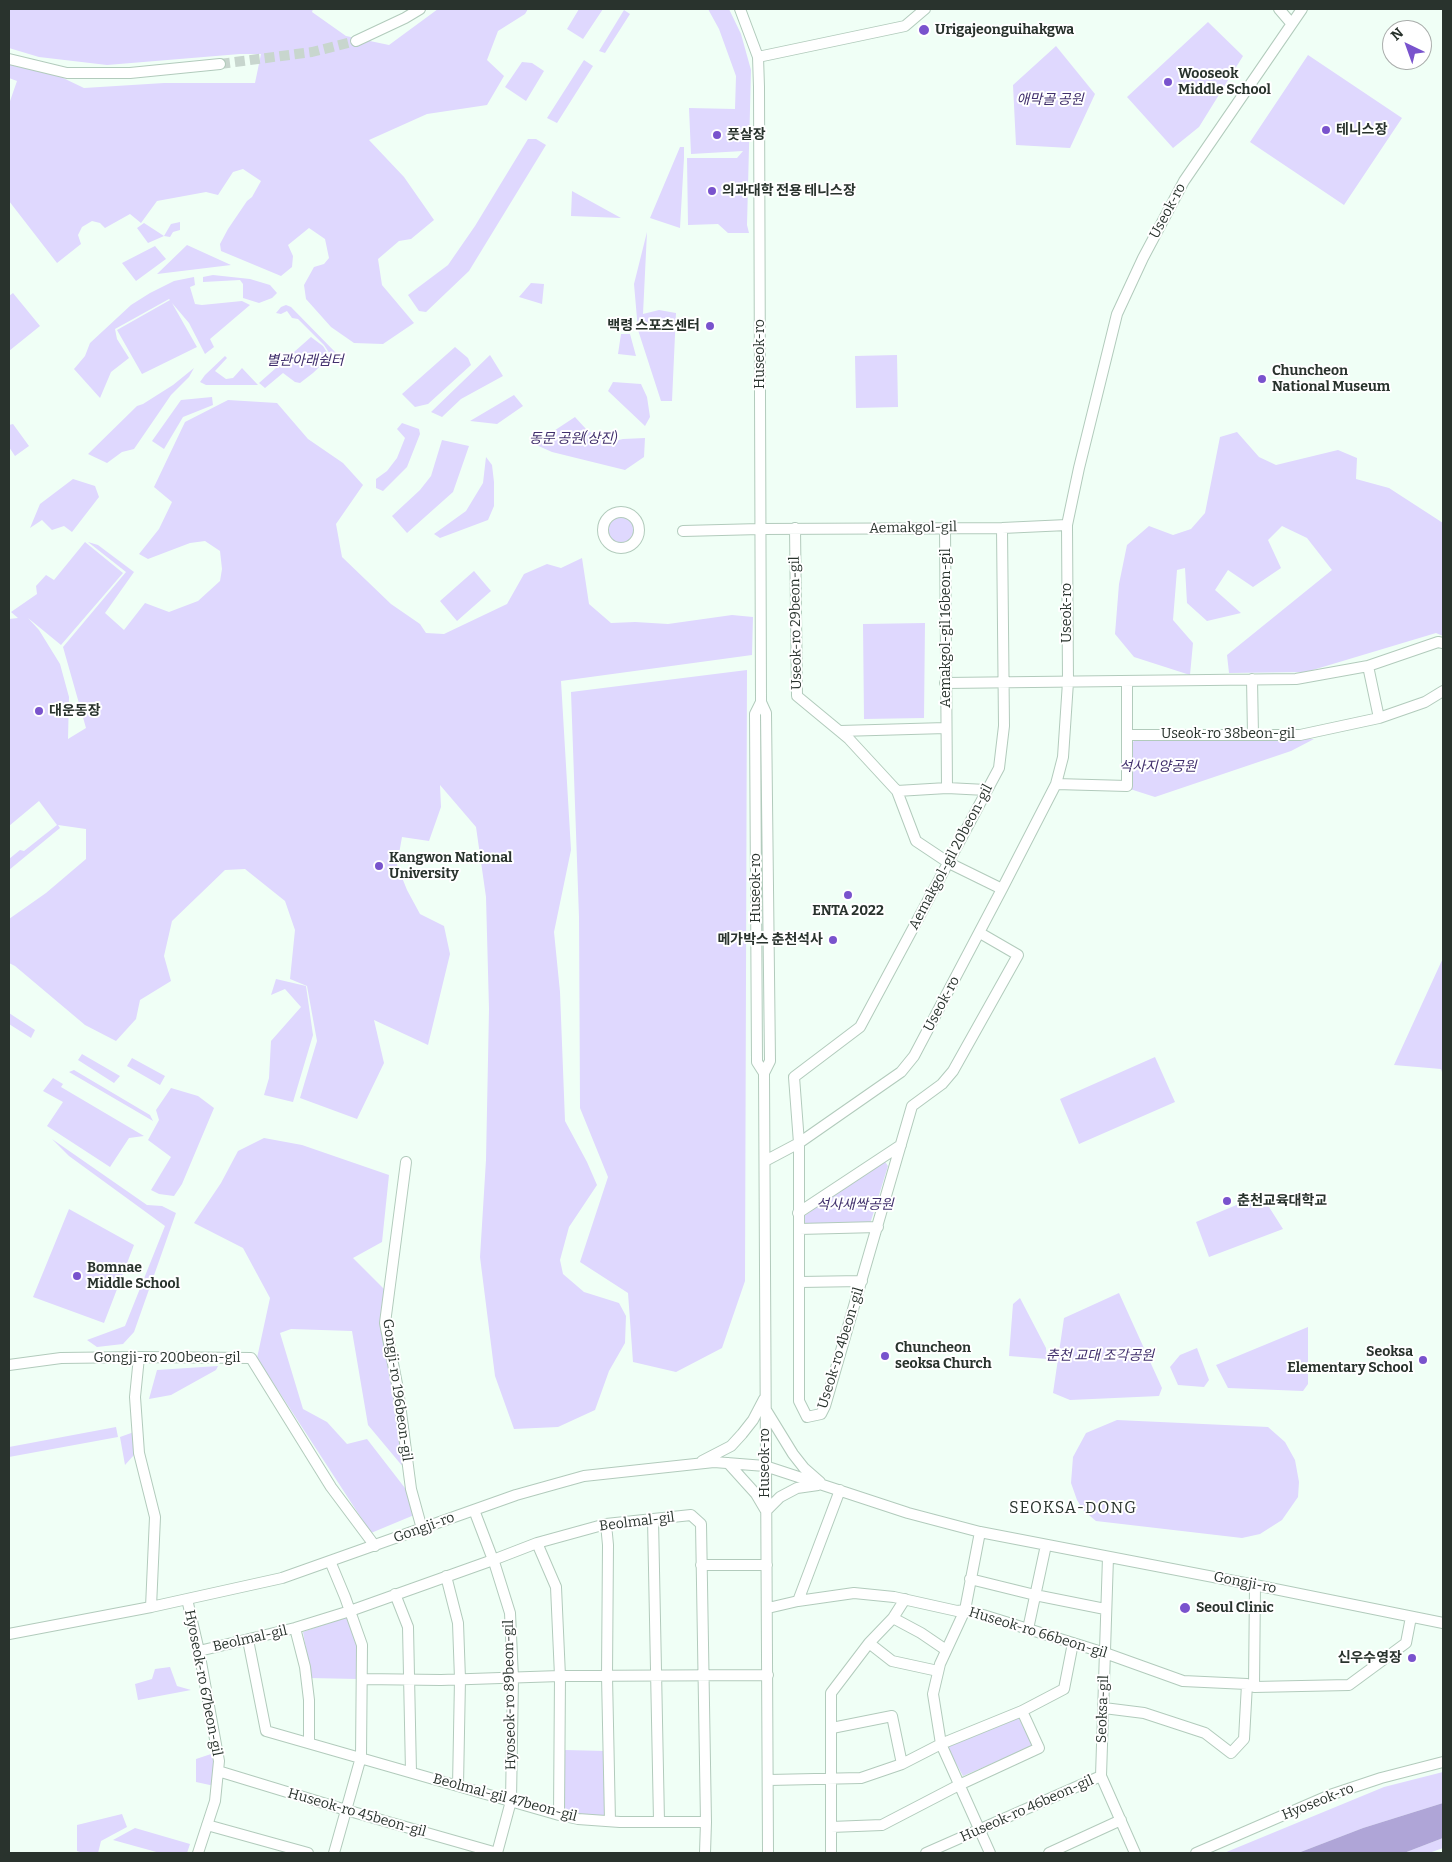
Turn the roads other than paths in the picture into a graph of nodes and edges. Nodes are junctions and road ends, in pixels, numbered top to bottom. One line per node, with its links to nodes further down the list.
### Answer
1 (420, 9): 7 (street)
2 (740, 9): 8 (street, Huseok-ro)
3 (925, 9): 8 (street)
4 (1279, 9): 6 (street)
5 (1302, 9): 6 (street, Useok-ro)
6 (1291, 23): 11 (street, Useok-ro)
7 (356, 42)
8 (758, 57): 15 (street, Huseok-ro)
9 (9, 58): 10 (street)
10 (220, 64)
11 (1066, 525): 14 (street, Aemakgol-gil); 21 (street, Useok-ro)
12 (795, 528): 13 (street, Aemakgol-gil); 15 (street, Aemakgol-gil); 27 (street, Useok-ro 29beon-gil)
13 (945, 528): 14 (street, Aemakgol-gil); 23 (street, Aemakgol-gil 16beon-gil)
14 (1002, 528): 20 (street, Aemakgol-gil 20beon-gil)
15 (760, 529): 16 (street, Aemakgol-gil); 39 (street, Huseok-ro)
16 (683, 531)
17 (1443, 643): 18 (street)
18 (1368, 666): 19 (street); 25 (street)
19 (1252, 680): 22 (street); 29 (street)
20 (1004, 682): 21 (street); 23 (street); 32 (street, Aemakgol-gil 20beon-gil)
21 (1068, 682): 22 (street); 30 (street, Useok-ro)
22 (1127, 682): 28 (street)
23 (946, 683): 26 (street, Aemakgol-gil 16beon-gil)
24 (1443, 691): 25 (street, Useok-ro 38beon-gil)
25 (1380, 718): 29 (street, Useok-ro 38beon-gil)
26 (946, 728): 27 (street, Aemakgol-gil 16beon-gil); 31 (street, Aemakgol-gil 16beon-gil)
27 (840, 731): 33 (street, Useok-ro 29beon-gil)
28 (1128, 735): 29 (street, Useok-ro 38beon-gil); 30 (street)
29 (1253, 735)
30 (1056, 784): 35 (street, Useok-ro)
31 (947, 788): 32 (street); 33 (street)
32 (986, 790): 34 (street, Aemakgol-gil 20beon-gil)
33 (897, 791): 34 (street, Useok-ro 29beon-gil)
34 (949, 863): 35 (street, Useok-ro 29beon-gil); 37 (street, Aemakgol-gil 20beon-gil)
35 (1002, 889): 36 (street, Useok-ro)
36 (980, 933): 37 (street, Useok-ro); 38 (street, Useok-ro 4beon-gil)
37 (799, 1143): 39 (street, Useok-ro); 41 (street, Useok-ro 4beon-gil)
38 (901, 1145): 41 (street); 42 (street, Useok-ro 4beon-gil)
39 (765, 1161): 48 (street, Huseok-ro)
40 (406, 1162): 59 (street, Gongji-ro 196beon-gil)
41 (798, 1213): 43 (street, Useok-ro 4beon-gil)
42 (878, 1227): 43 (street); 44 (street, Useok-ro 4beon-gil)
43 (799, 1229): 45 (street, Useok-ro 4beon-gil)
44 (862, 1281): 45 (street, Useok-ro 4beon-gil); 45 (street, Useok-ro 4beon-gil)
45 (800, 1282)
46 (139, 1357): 47 (street, Gongji-ro 200beon-gil); 63 (street, Gongji-ro 200beon-gil); 77 (street)
47 (9, 1365)
48 (765, 1396): 49 (street, Huseok-ro); 51 (street)
49 (765, 1410): 52 (street, Huseok-ro); 53 (street)
50 (728, 1463): 51 (street, Gongji-ro); 52 (street, Gongji-ro); 56 (street)
51 (694, 1464): 55 (street, Gongji-ro)
52 (765, 1466): 53 (street, Gongji-ro); 56 (street, Huseok-ro)
53 (822, 1485): 54 (street, Gongji-ro); 56 (street)
54 (840, 1490): 60 (street, Gongji-ro); 76 (street)
55 (474, 1510): 59 (street, Gongji-ro); 65 (street, Hyoseok-ro 89beon-gil)
56 (766, 1511): 68 (street, Huseok-ro)
57 (653, 1519): 58 (street, Beolmal-gil); 67 (street, Beolmal-gil); 98 (street)
58 (606, 1524): 61 (street, Beolmal-gil); 97 (street)
59 (422, 1529): 63 (street, Gongji-ro)
60 (980, 1532): 62 (street, Gongji-ro); 70 (street)
61 (537, 1543): 65 (street, Beolmal-gil); 96 (street)
62 (1046, 1545): 64 (street, Gongji-ro); 73 (street)
63 (375, 1546): 66 (street, Gongji-ro)
64 (1108, 1557): 71 (street, Gongji-ro); 79 (street, Seoksa-gil)
65 (493, 1560): 69 (street, Beolmal-gil); 100 (street, Hyoseok-ro 89beon-gil)
66 (330, 1561): 74 (street, Gongji-ro); 81 (street)
67 (701, 1565): 68 (street); 99 (street, Beolmal-gil)
68 (766, 1565): 78 (street, Huseok-ro)
69 (446, 1576): 72 (street, Beolmal-gil); 102 (street)
70 (970, 1579): 73 (street); 80 (street)
71 (1255, 1585): 82 (street, Gongji-ro); 104 (street)
72 (395, 1594): 81 (street, Beolmal-gil); 101 (street)
73 (1035, 1595): 79 (street); 86 (street)
74 (187, 1599): 77 (street, Gongji-ro); 92 (street, Hyoseok-ro 67beon-gil)
75 (905, 1600): 76 (street, Huseok-ro 66beon-gil); 80 (street, Huseok-ro 66beon-gil); 83 (street)
76 (798, 1601): 78 (street, Huseok-ro 66beon-gil)
77 (151, 1607): 87 (street, Gongji-ro)
78 (768, 1608): 95 (street, Huseok-ro)
79 (1105, 1609): 93 (street, Seoksa-gil)
80 (965, 1610): 86 (street, Huseok-ro 66beon-gil); 91 (street)
81 (350, 1611): 85 (street, Beolmal-gil); 103 (street)
82 (1411, 1617): 84 (street, Gongji-ro); 104 (street, Huseok-ro 66beon-gil)
83 (894, 1618): 89 (street); 91 (street)
84 (1443, 1623)
85 (295, 1628): 88 (street, Beolmal-gil); 108 (street)
86 (1028, 1629): 90 (street, Huseok-ro 66beon-gil)
87 (9, 1634)
88 (248, 1640): 92 (street, Beolmal-gil); 108 (street, Beolmal-gil 47beon-gil)
89 (869, 1643): 94 (street); 107 (street)
90 (1073, 1643): 93 (street, Huseok-ro 66beon-gil); 106 (street)
91 (946, 1650): 94 (street)
92 (199, 1651): 113 (street, Hyoseok-ro 67beon-gil)
93 (1105, 1653): 104 (street, Huseok-ro 66beon-gil); 105 (street, Seoksa-gil)
94 (938, 1671): 109 (street)
95 (768, 1675): 99 (street); 117 (street, Huseok-ro)
96 (560, 1676): 97 (street); 100 (street); 122 (street)
97 (607, 1676): 98 (street); 124 (street)
98 (657, 1676): 99 (street); 125 (street)
99 (703, 1676): 126 (street, Beolmal-gil)
100 (513, 1678): 102 (street); 120 (street, Hyoseok-ro 89beon-gil)
101 (410, 1679): 102 (street); 103 (street); 114 (street)
102 (460, 1679): 119 (street)
103 (362, 1680): 110 (street)
104 (1250, 1686): 105 (street)
105 (1104, 1708): 115 (street, Seoksa-gil)
106 (1022, 1711): 109 (street); 118 (street)
107 (832, 1728): 112 (street); 116 (street)
108 (309, 1743): 110 (street, Beolmal-gil 47beon-gil)
109 (941, 1744): 112 (street); 118 (street)
110 (361, 1757): 114 (street, Beolmal-gil 47beon-gil); 121 (street)
111 (1443, 1762): 141 (street, Hyoseok-ro)
112 (902, 1764): 116 (street)
113 (218, 1771): 121 (street, Huseok-ro 45beon-gil); 127 (street, Hyoseok-ro 67beon-gil)
114 (411, 1772): 119 (street, Beolmal-gil 47beon-gil)
115 (1101, 1776): 123 (street, Seoksa-gil); 129 (street, Huseok-ro 46beon-gil)
116 (831, 1779): 117 (street); 128 (street)
117 (769, 1780): 135 (street, Huseok-ro)
118 (959, 1785): 128 (street); 129 (street)
119 (458, 1786): 120 (street, Beolmal-gil 47beon-gil)
120 (511, 1802): 122 (street, Beolmal-gil 47beon-gil); 133 (street, Hyoseok-ro 89beon-gil)
121 (346, 1810): 132 (street); 133 (street, Huseok-ro 45beon-gil)
122 (559, 1815): 124 (street, Beolmal-gil 47beon-gil)
123 (1121, 1820): 139 (street); 140 (street, Seoksa-gil)
124 (610, 1821): 125 (street, Beolmal-gil 47beon-gil)
125 (658, 1821): 126 (street, Beolmal-gil 47beon-gil)
126 (706, 1822): 134 (street, Beolmal-gil)
127 (207, 1825): 130 (street, Hyoseok-ro 67beon-gil); 131 (street)
128 (831, 1827): 136 (street)
129 (980, 1830): 137 (street, Huseok-ro 46beon-gil); 138 (street)
130 (198, 1853)
131 (308, 1853)
132 (334, 1853)
133 (497, 1853)
134 (705, 1853)
135 (768, 1853)
136 (830, 1853)
137 (926, 1853)
138 (990, 1853)
139 (1049, 1853)
140 (1135, 1853)
141 (1196, 1853)

